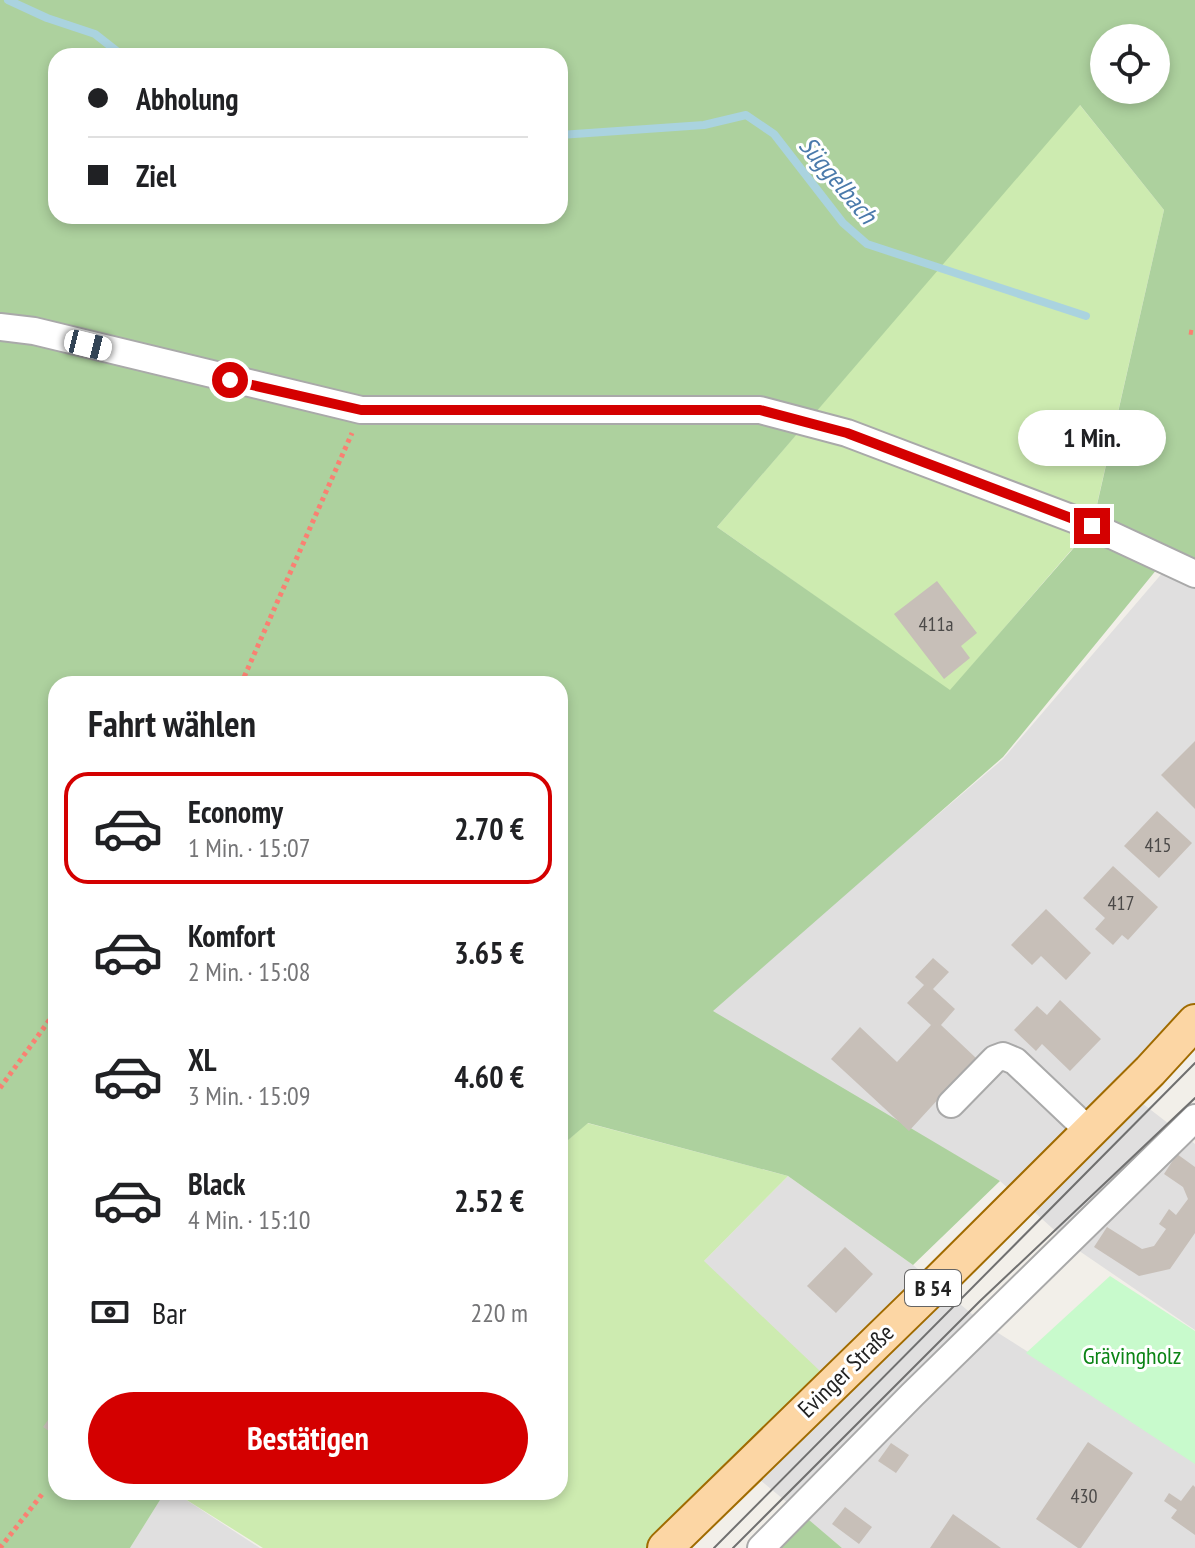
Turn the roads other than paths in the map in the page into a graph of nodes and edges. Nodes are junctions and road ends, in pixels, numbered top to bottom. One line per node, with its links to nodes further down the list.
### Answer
1 (0, 327): 2 (lane)
2 (1195, 574)
3 (1195, 1022): 6 (main road, Evinger Straße / B 54)
4 (951, 1104): 6 (lane)
5 (1195, 1118): 8 (lane)
6 (1089, 1131): 7 (main road, Evinger Straße / B 54)
7 (665, 1548)
8 (761, 1548)

